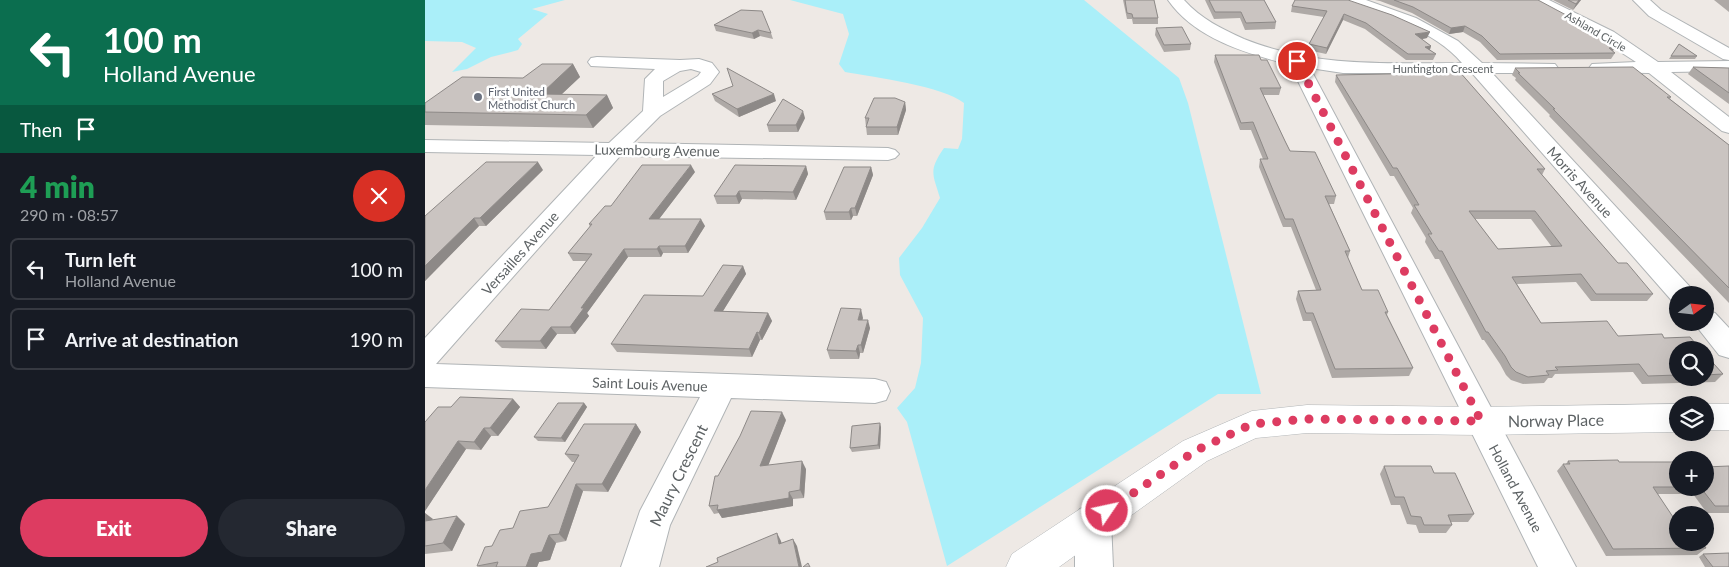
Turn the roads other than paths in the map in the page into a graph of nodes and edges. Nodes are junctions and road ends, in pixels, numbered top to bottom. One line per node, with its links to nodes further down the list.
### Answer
1 (1176, 0): 6 (street, Huntington Crescent)
2 (1349, 0): 13 (street, Morris Avenue)
3 (1537, 0): 10 (street, Ashland Circle)
4 (1641, 0): 5 (street)
5 (1729, 55)
6 (1297, 61): 13 (street, Huntington Crescent); 29 (street, Holland Avenue)
7 (597, 62): 8 (street)
8 (685, 65): 14 (street); 14 (street, Versailles Avenue)
9 (1729, 66): 10 (street)
10 (1653, 67): 12 (street); 15 (street, Ashland Circle)
11 (1565, 68): 13 (street, Huntington Crescent)
12 (1585, 68)
13 (1478, 69): 19 (street, Morris Avenue)
14 (653, 112): 17 (street, Versailles Avenue)
15 (1729, 127)
16 (425, 146): 17 (street, Luxembourg Avenue)
17 (615, 149): 18 (street, Luxembourg Avenue); 22 (street, Versailles Avenue)
18 (888, 154)
19 (1674, 286)
20 (1714, 330): 21 (street)
21 (1729, 347)
22 (425, 357)
23 (425, 375): 24 (street, Saint Louis Avenue)
24 (721, 386): 25 (street, Saint Louis Avenue); 31 (street, Maury Crescent)
25 (875, 391)
26 (1714, 417): 27 (street)
27 (1729, 417)
28 (1669, 418): 29 (street, Norway Place)
29 (1481, 421): 30 (street, Norway Place); 34 (street, Holland Avenue)
30 (1093, 521): 32 (street, Norway Place); 33 (street)
31 (640, 567)
32 (1026, 567)
33 (1094, 567)
34 (1557, 567)

